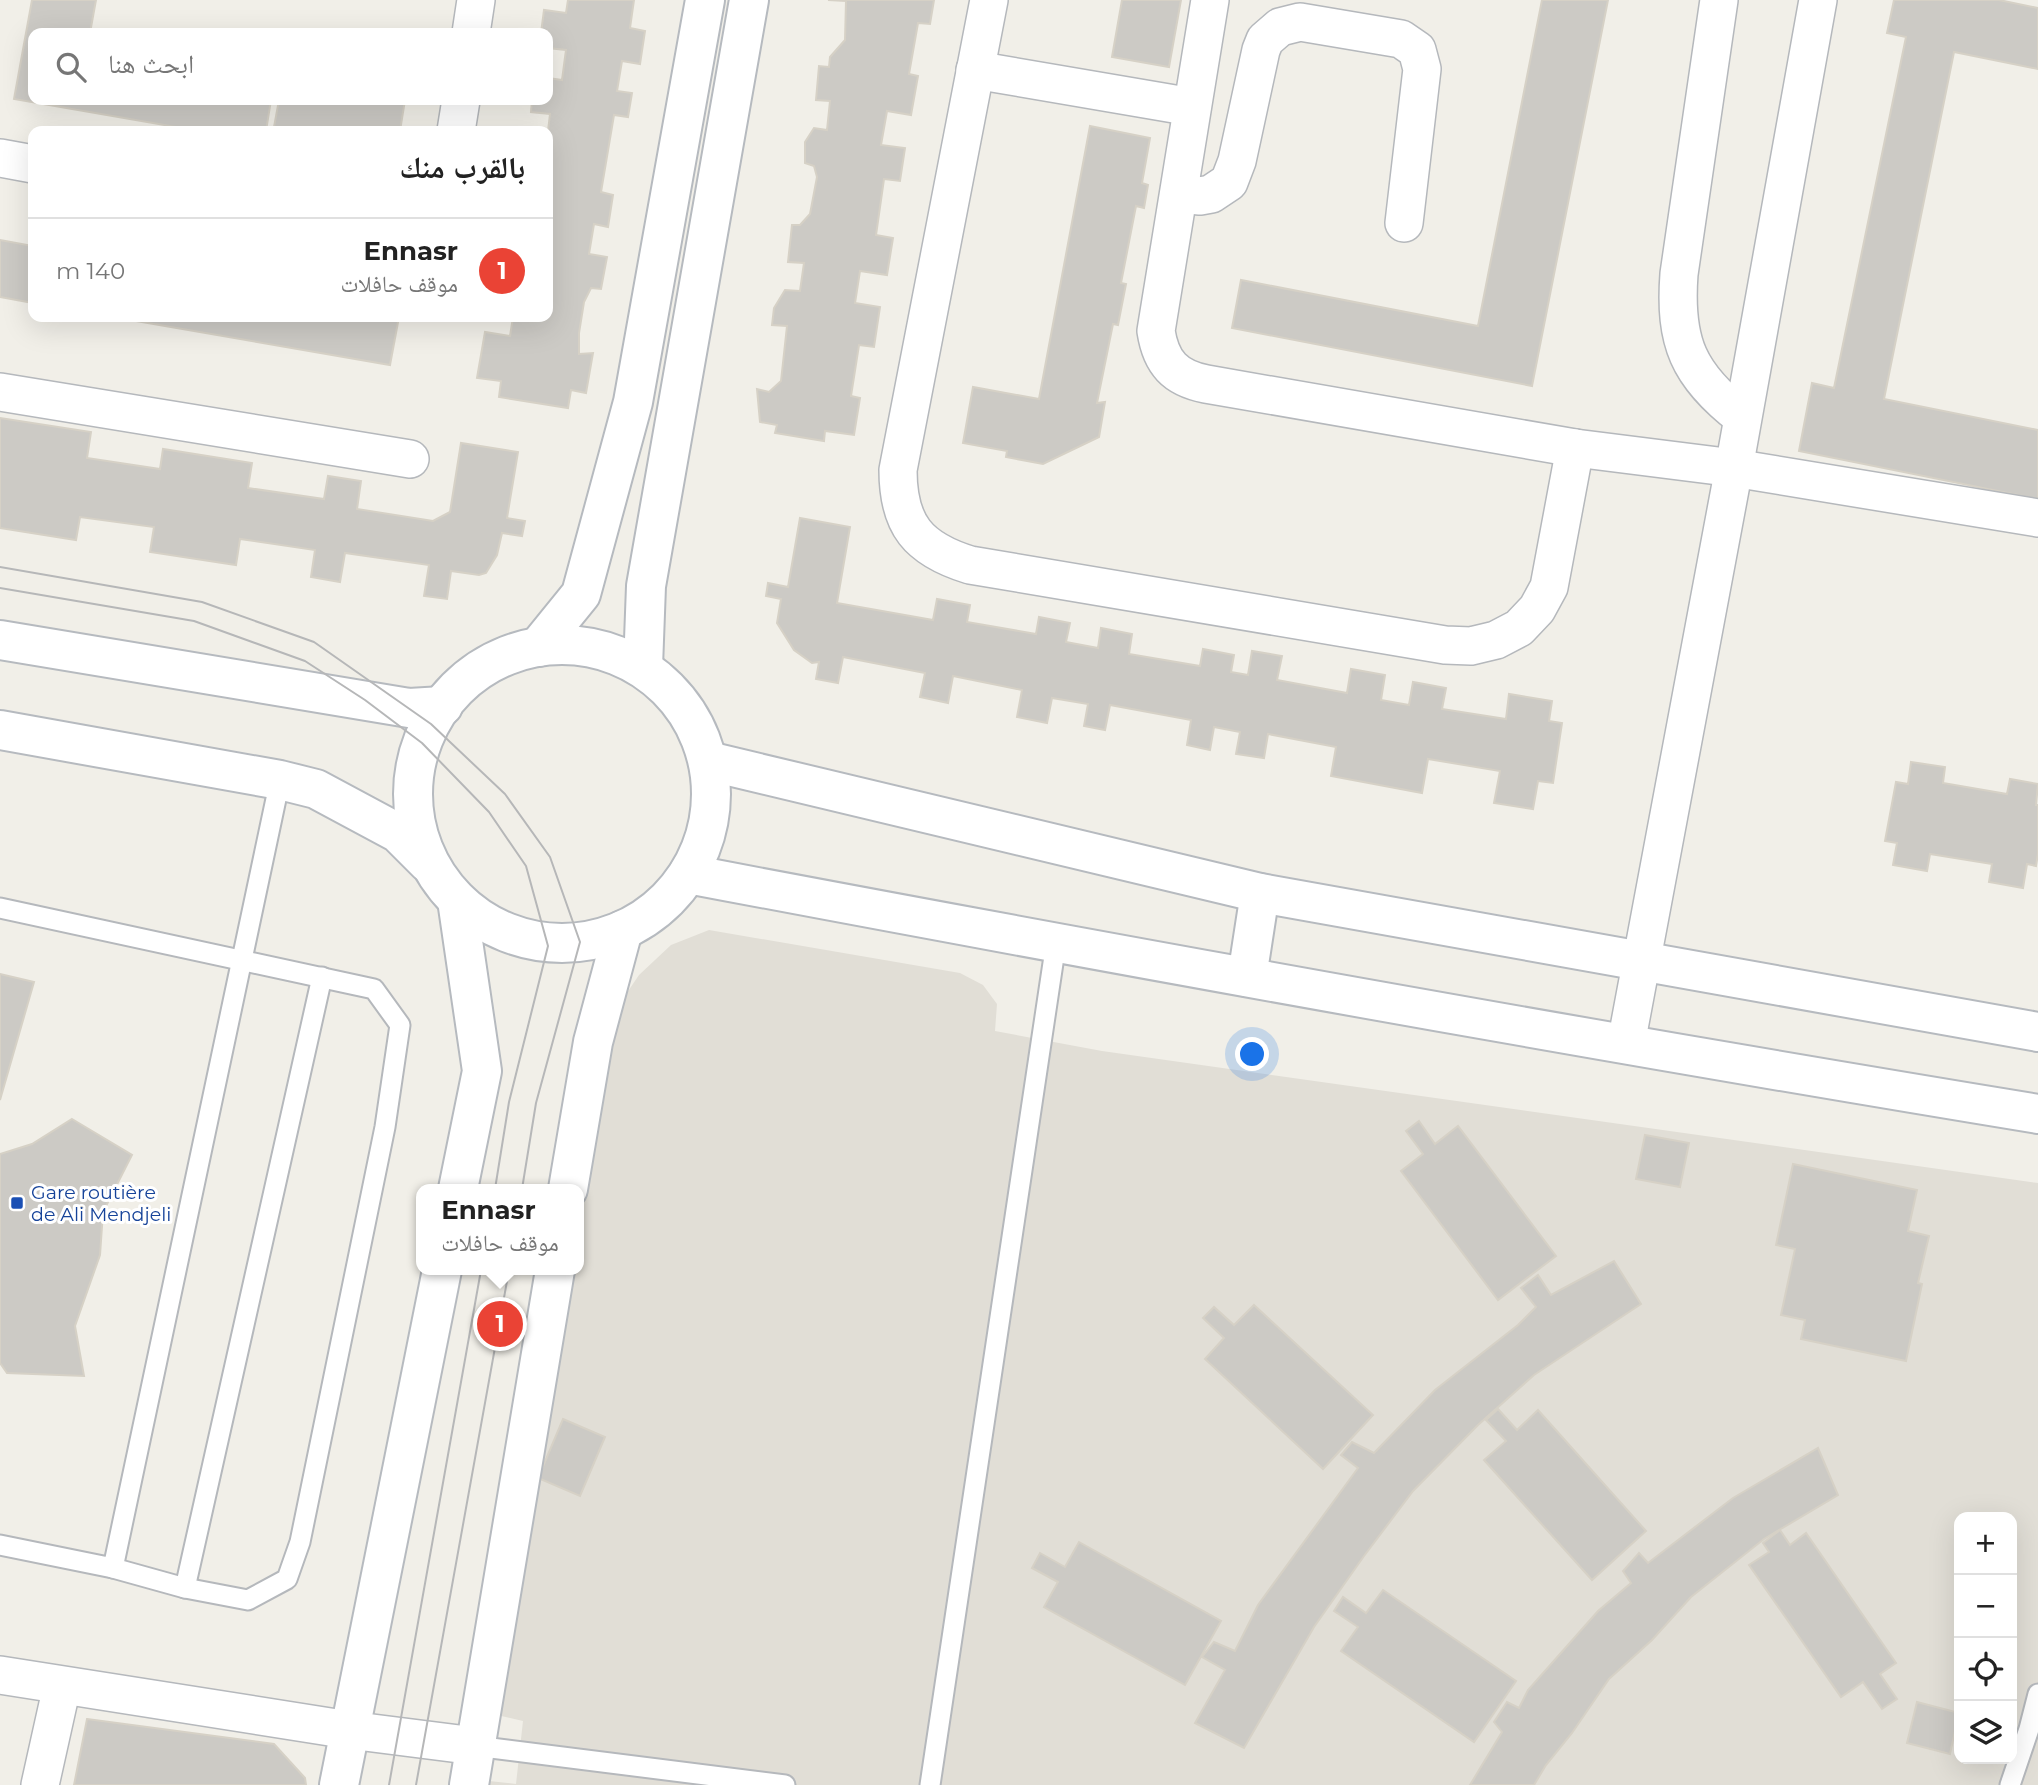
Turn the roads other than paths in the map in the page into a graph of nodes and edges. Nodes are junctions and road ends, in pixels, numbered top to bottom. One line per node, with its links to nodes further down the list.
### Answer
1 (476, 0): 8 (street)
2 (705, 0): 24 (main road)
3 (749, 0): 25 (main road)
4 (989, 0): 9 (street)
5 (1210, 0): 11 (street)
6 (1719, 0): 18 (street)
7 (1818, 0): 18 (street)
8 (472, 28)
9 (975, 71): 11 (street); 19 (street)
10 (460, 105): 12 (street)
11 (1192, 107): 15 (street)
12 (457, 126)
13 (0, 158): 14 (street)
14 (28, 163)
15 (1178, 194): 16 (street); 19 (street)
16 (1404, 223)
17 (0, 392): 20 (street)
18 (1742, 417): 21 (street)
19 (1575, 448): 21 (street)
20 (410, 459)
21 (1734, 468): 22 (street); 38 (street)
22 (2038, 518)
23 (0, 640): 26 (main road)
24 (538, 647): 25 (main road); 26 (main road)
25 (643, 667): 28 (main road)
26 (443, 706): 30 (main road)
27 (0, 730): 29 (main road)
28 (708, 761): 31 (main road); 32 (main road)
29 (280, 780): 30 (main road); 37 (lane)
30 (432, 867): 33 (main road)
31 (688, 874): 35 (main road); 36 (main road)
32 (1260, 893): 38 (main road); 40 (main road)
33 (457, 900): 35 (main road); 44 (main road)
34 (0, 908): 37 (lane)
35 (623, 930): 45 (main road)
36 (1056, 943): 40 (main road); 60 (lane)
37 (243, 961): 39 (lane); 49 (lane)
38 (1642, 961): 41 (main road); 42 (street)
39 (322, 977): 50 (lane); 50 (lane)
40 (1247, 977): 42 (main road)
41 (2038, 1032)
42 (1626, 1044): 43 (main road)
43 (2038, 1114)
44 (459, 1184)
45 (569, 1184)
46 (441, 1275): 54 (main road)
47 (554, 1275): 55 (main road)
48 (0, 1545): 49 (lane)
49 (113, 1568): 50 (lane)
50 (185, 1588)
51 (0, 1675): 52 (street)
52 (62, 1686): 54 (street); 56 (street)
53 (2038, 1694): 61 (lane)
54 (349, 1730): 55 (street); 57 (main road)
55 (475, 1746): 58 (main road); 59 (lane)
56 (40, 1785)
57 (339, 1785)
58 (468, 1785)
59 (785, 1785)
60 (930, 1785)
61 (2010, 1785)

